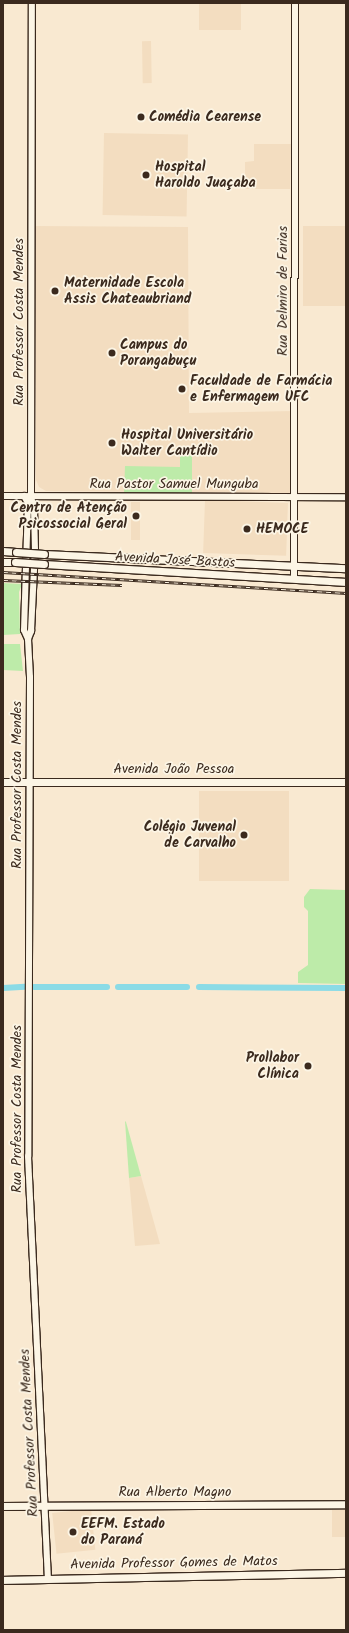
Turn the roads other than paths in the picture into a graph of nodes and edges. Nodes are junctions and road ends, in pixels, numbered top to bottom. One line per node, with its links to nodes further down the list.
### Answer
1 (32, 3): 4 (street, Rua Professor Costa Mendes)
2 (295, 3): 5 (street, Rua Delmiro de Farias)
3 (3, 496): 4 (street, Rua Pastor Samuel Munguba)
4 (27, 496): 5 (street, Rua Pastor Samuel Munguba); 13 (street, Rua Professor Costa Mendes)
5 (295, 496): 6 (street, Rua Pastor Samuel Munguba); 9 (street, Rua Delmiro de Farias)
6 (346, 497)
7 (3, 551): 9 (main road, Avenida José Bastos, bridge)
8 (3, 562): 11 (main road, Avenida José Bastos, bridge)
9 (295, 566): 10 (main road, Avenida José Bastos); 11 (street, Rua Delmiro de Farias)
10 (346, 568)
11 (294, 580): 12 (main road, Avenida José Bastos)
12 (346, 582)
13 (30, 781): 14 (main road, Avenida João Pessoa); 15 (main road, Avenida João Pessoa); 18 (street, Rua Professor Costa Mendes)
14 (3, 782)
15 (346, 782)
16 (346, 1504): 18 (main road, Rua Alberto Magno)
17 (3, 1506): 18 (main road, Rua Alberto Magno)
18 (46, 1506): 20 (street, Rua Professor Costa Mendes)
19 (346, 1573): 20 (main road, Avenida Professor Gomes de Matos)
20 (48, 1579): 21 (main road, Avenida Professor Gomes de Matos)
21 (3, 1580)

